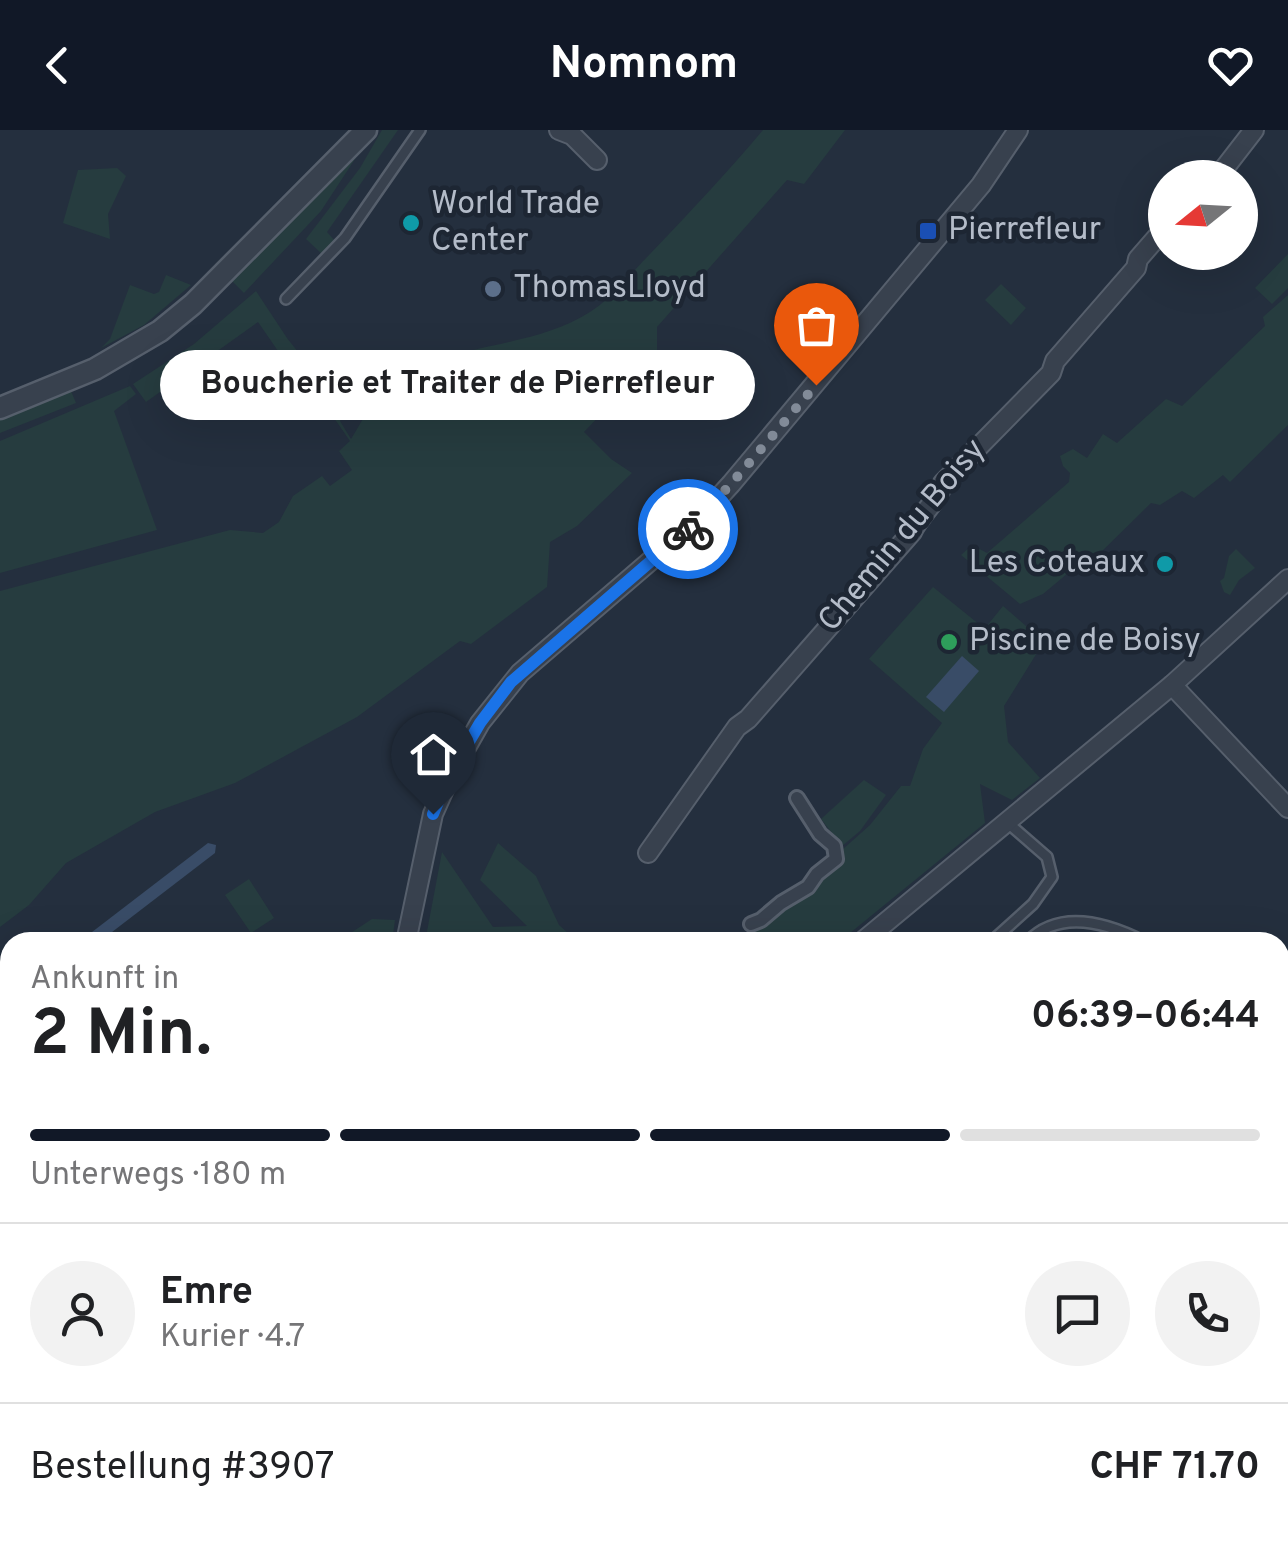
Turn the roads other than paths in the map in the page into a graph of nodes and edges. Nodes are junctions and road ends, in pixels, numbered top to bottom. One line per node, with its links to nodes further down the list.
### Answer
1 (344, 130): 9 (street)
2 (366, 130): 9 (street)
3 (420, 130): 11 (lane)
4 (1018, 130): 20 (street)
5 (1254, 130): 8 (street)
6 (566, 133): 7 (street)
7 (597, 160)
8 (1229, 160)
9 (318, 176): 12 (street)
10 (1148, 248): 18 (street, Chemin du Boisy)
11 (286, 298)
12 (0, 408)
13 (1288, 578): 14 (street)
14 (1172, 686): 16 (street); 17 (street)
15 (797, 798): 19 (street)
16 (1288, 808)
17 (1008, 822): 21 (street); 22 (lane)
18 (648, 853)
19 (750, 924)
20 (408, 932)
21 (874, 932)
22 (1002, 932)
23 (1039, 932): 24 (lane)
24 (1114, 932)

